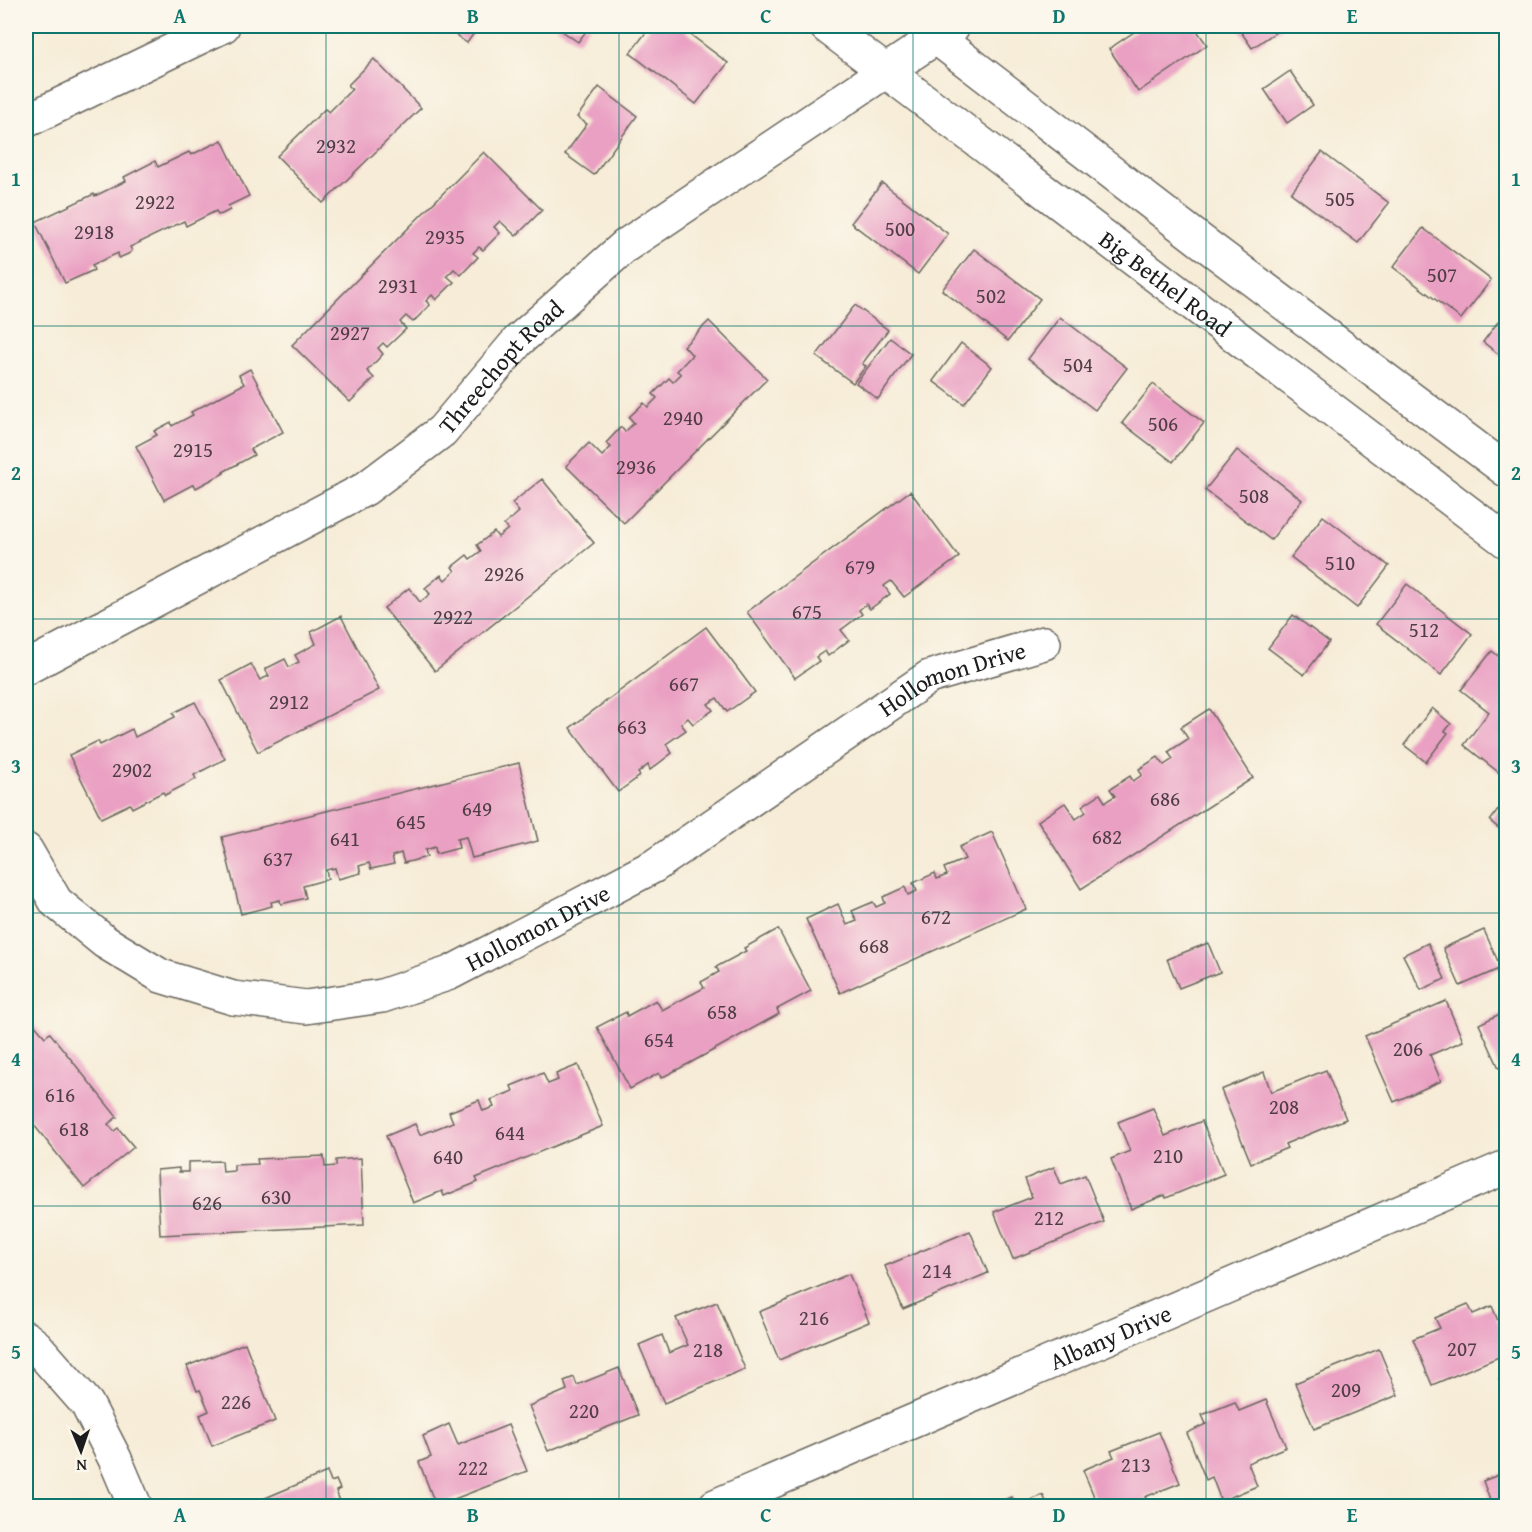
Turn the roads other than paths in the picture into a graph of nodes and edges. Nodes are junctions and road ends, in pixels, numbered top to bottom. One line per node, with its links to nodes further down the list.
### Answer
1 (223, 26): 5 (street)
2 (826, 26): 4 (street, Big Bethel Road)
3 (937, 29): 4 (street, Threechopt Road); 6 (street)
4 (885, 71): 7 (street, Big Bethel Road); 9 (street, Threechopt Road)
5 (26, 121)
6 (1506, 470)
7 (1506, 541)
8 (1044, 643): 10 (street, Hollomon Drive)
9 (26, 668)
10 (26, 850)
11 (1506, 1167): 14 (street, Albany Drive)
12 (26, 1338): 13 (street)
13 (135, 1506)
14 (715, 1506)

